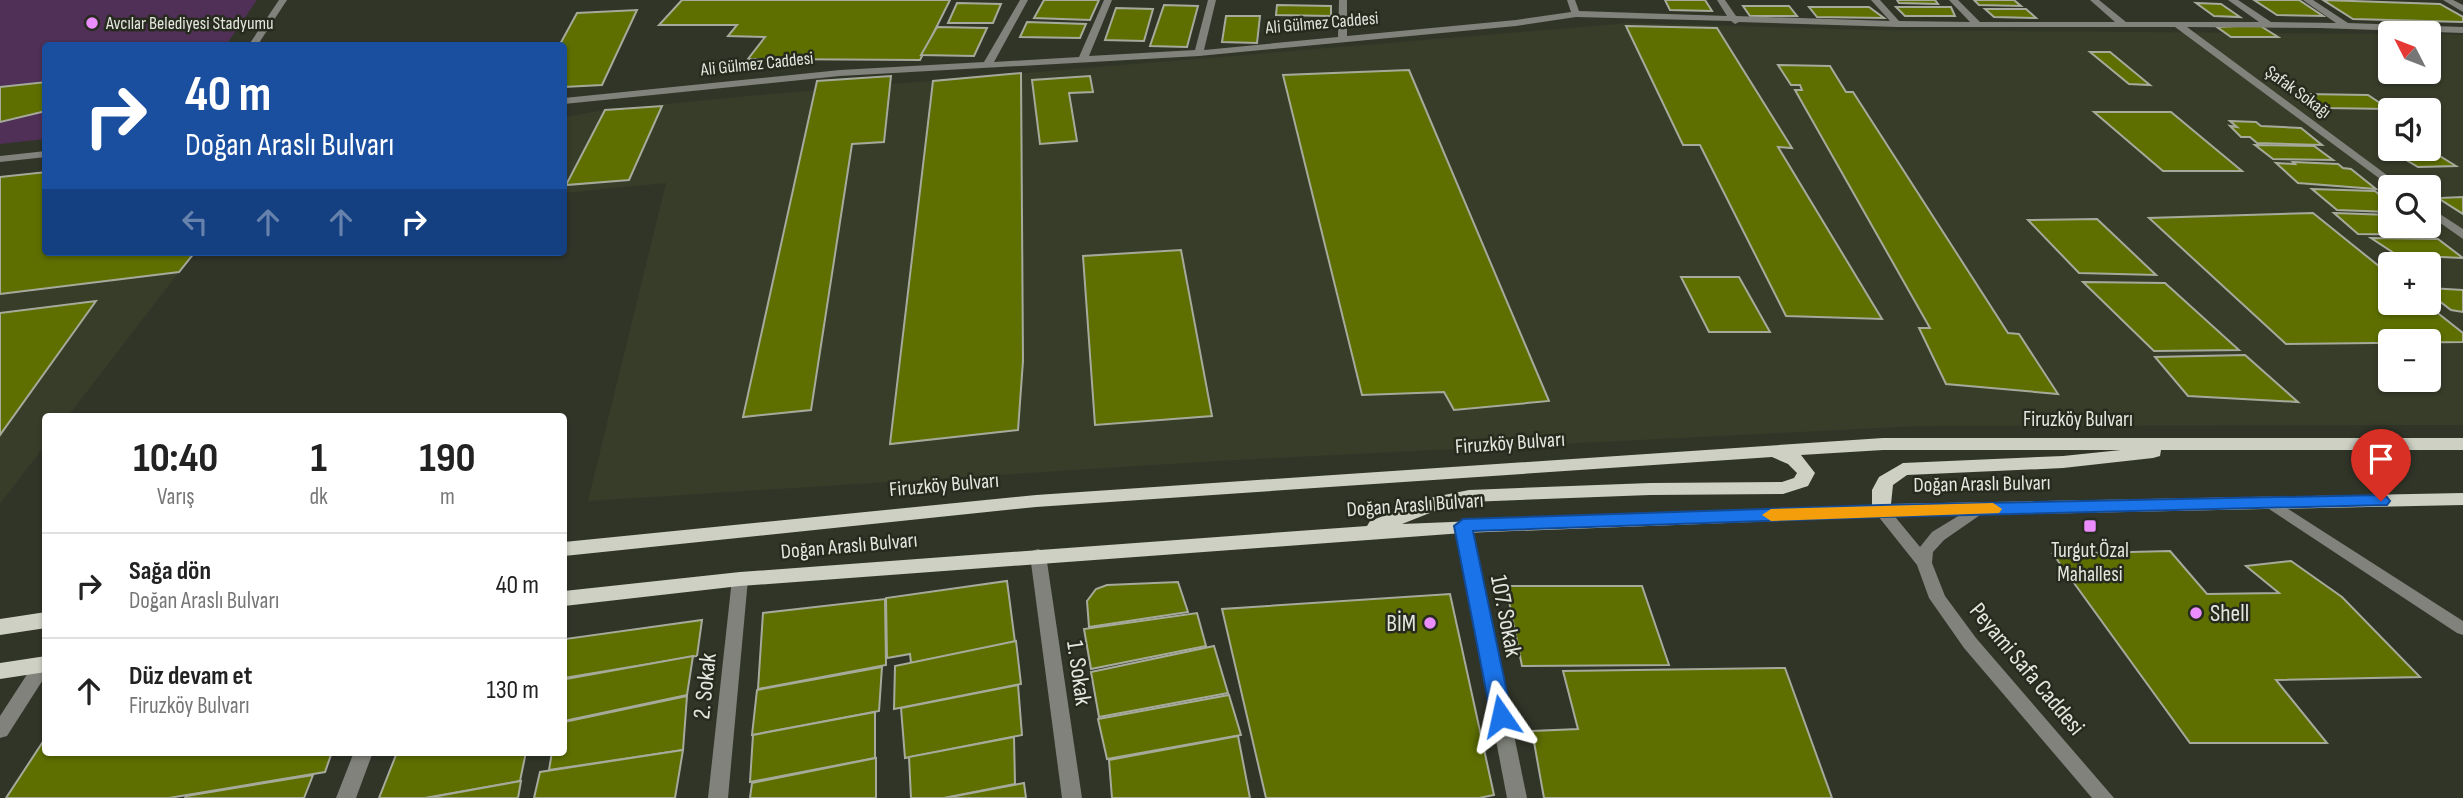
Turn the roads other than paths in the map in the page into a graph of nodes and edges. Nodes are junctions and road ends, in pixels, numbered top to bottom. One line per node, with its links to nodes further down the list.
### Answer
1 (283, 0): 25 (street)
2 (1024, 0): 28 (street)
3 (1108, 0): 27 (street)
4 (1212, 0): 26 (street)
5 (1343, 0): 24 (street)
6 (1571, 0): 15 (street)
7 (1721, 0): 16 (street)
8 (1875, 0): 17 (street)
9 (1953, 0): 18 (street)
10 (2094, 0): 19 (street)
11 (2232, 0): 21 (street)
12 (2307, 0): 22 (street)
13 (2447, 0): 14 (street)
14 (2463, 9)
15 (1576, 14): 16 (street, Ali Gülmez Caddesi); 24 (street, Ali Gülmez Caddesi)
16 (1735, 21): 17 (street, Ali Gülmez Caddesi)
17 (1897, 24): 18 (street, Ali Gülmez Caddesi)
18 (1977, 24): 19 (street, Ali Gülmez Caddesi)
19 (2124, 25): 20 (street, Ali Gülmez Caddesi)
20 (2178, 25): 21 (street, Ali Gülmez Caddesi); 32 (street, Şafak Sokağı)
21 (2269, 25): 22 (street, Ali Gülmez Caddesi)
22 (2346, 26): 23 (street, Ali Gülmez Caddesi)
23 (2463, 30)
24 (1342, 39): 26 (street, Ali Gülmez Caddesi)
25 (255, 42)
26 (1199, 52): 27 (street, Ali Gülmez Caddesi)
27 (1082, 61): 28 (street, Ali Gülmez Caddesi)
28 (988, 64): 29 (street, Ali Gülmez Caddesi)
29 (567, 101)
30 (42, 154): 31 (street)
31 (0, 159)
32 (2382, 175)
33 (2441, 219): 34 (street)
34 (2463, 235)
35 (2175, 444): 36 (main road, Firuzköy Bulvarı); 37 (main road, Firuzköy Bulvarı); 41 (main road)
36 (2463, 444)
37 (1768, 451): 43 (main road); 44 (main road, Firuzköy Bulvarı)
38 (2463, 499): 39 (main road)
39 (2271, 503): 40 (main road, Doğan Araslı Bulvarı); 51 (street)
40 (1978, 509): 41 (main road, Doğan Araslı Bulvarı); 46 (street)
41 (1882, 511): 42 (main road, Doğan Araslı Bulvarı); 46 (street, Peyami Safa Caddesi)
42 (1463, 526): 43 (main road, Doğan Araslı Bulvarı); 60 (street, 107. Sokak)
43 (1358, 533): 45 (main road, Doğan Araslı Bulvarı)
44 (567, 549)
45 (1038, 555): 47 (main road, Doğan Araslı Bulvarı); 59 (street, 1. Sokak)
46 (1924, 564): 61 (street, Peyami Safa Caddesi)
47 (740, 579): 48 (main road, Doğan Araslı Bulvarı); 58 (street, 2. Sokak)
48 (567, 599)
49 (42, 621): 50 (main road)
50 (0, 627)
51 (2463, 629)
52 (42, 664): 54 (main road)
53 (42, 667): 55 (street)
54 (0, 671)
55 (0, 731)
56 (362, 756): 57 (street)
57 (346, 798)
58 (718, 798)
59 (1072, 798)
60 (1517, 798)
61 (2104, 798)

